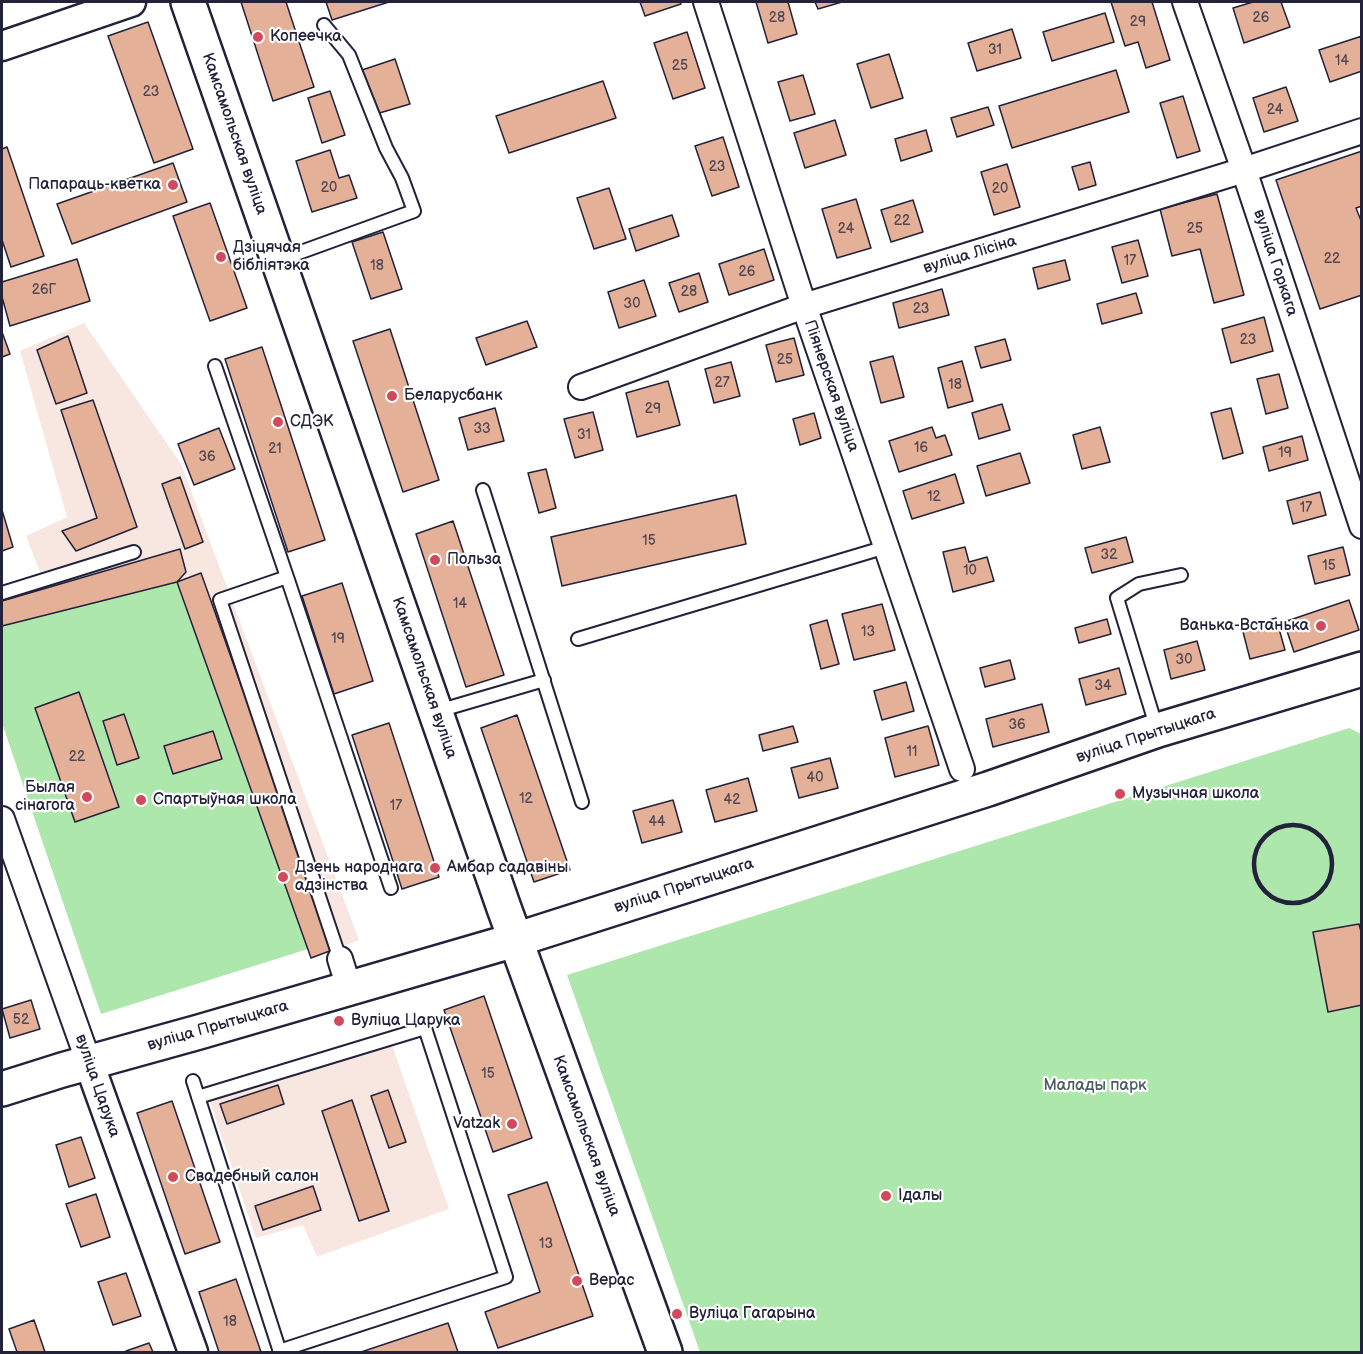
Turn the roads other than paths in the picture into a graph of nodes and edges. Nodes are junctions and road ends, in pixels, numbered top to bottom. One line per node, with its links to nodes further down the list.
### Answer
1 (131, 2): 6 (street)
2 (188, 2): 9 (main road, Камсамольская вуліца)
3 (706, 2): 10 (street, Піянерская вуліца)
4 (1185, 2): 8 (street, вуліца Горкага)
5 (324, 25): 9 (lane)
6 (2, 46)
7 (1362, 131): 8 (street, вуліца Лісіна)
8 (1244, 170): 10 (street, вуліца Лісіна); 14 (street, вуліца Горкага)
9 (278, 260): 23 (main road, Камсамольская вуліца)
10 (804, 306): 12 (street, вуліца Лісіна); 15 (street, Піянерская вуліца)
11 (215, 366): 18 (lane)
12 (581, 387)
13 (483, 490): 22 (lane)
14 (1362, 526)
15 (886, 547): 20 (lane); 25 (street, Піянерская вуліца)
16 (134, 552): 19 (lane)
17 (1181, 575): 24 (lane)
18 (287, 577): 28 (lane); 30 (lane)
19 (2, 593)
20 (578, 639)
21 (1362, 669): 24 (main road, вуліца Прытыцкага)
22 (543, 680): 23 (lane); 26 (lane)
23 (436, 712): 29 (main road, Камсамольская вуліца)
24 (1158, 730): 29 (main road, вуліца Прытыцкага)
25 (962, 769)
26 (582, 802)
27 (2, 819): 31 (street, вуліца Царука)
28 (391, 888)
29 (515, 940): 30 (main road, вуліца Прытыцкага); 37 (main road, Камсамольская вуліца)
30 (345, 973): 31 (main road, вуліца Прытыцкага)
31 (89, 1063): 33 (main road, вуліца Прытыцкага); 36 (street, вуліца Царука)
32 (193, 1081): 34 (lane)
33 (2, 1089)
34 (198, 1097): 35 (lane); 35 (lane)
35 (279, 1352)
36 (193, 1353)
37 (665, 1353)

